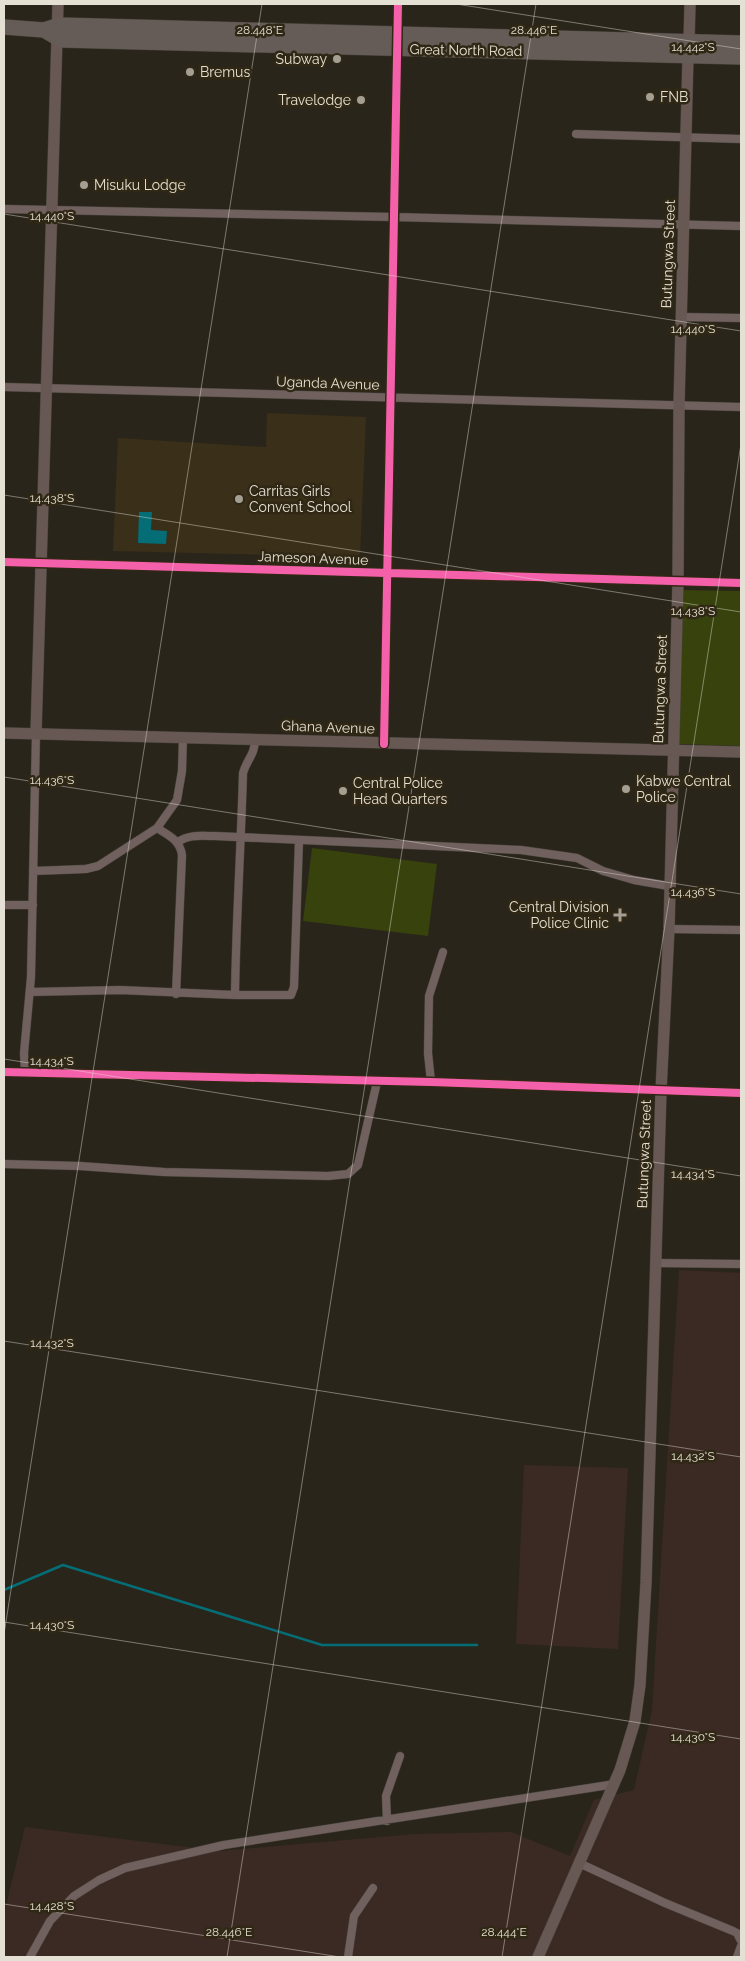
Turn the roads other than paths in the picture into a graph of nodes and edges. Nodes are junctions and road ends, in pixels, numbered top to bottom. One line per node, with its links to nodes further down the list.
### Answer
1 (58, 4): 5 (main road)
2 (398, 4): 6 (street)
3 (690, 4): 8 (main road, Butungwa Street)
4 (4, 27): 5 (highway, Great North Road)
5 (53, 32): 6 (highway, Great North Road); 14 (main road)
6 (398, 42): 8 (highway, Great North Road); 15 (street)
7 (741, 43): 8 (highway, Great North Road)
8 (689, 49): 9 (highway, Great North Road); 11 (main road, Butungwa Street)
9 (741, 57)
10 (576, 134): 11 (street)
11 (686, 138): 12 (street); 16 (main road, Butungwa Street)
12 (741, 139)
13 (4, 209): 14 (street)
14 (52, 210): 15 (street); 21 (main road)
15 (394, 217): 16 (street); 22 (street)
16 (684, 224): 17 (street); 18 (main road, Butungwa Street)
17 (741, 226)
18 (682, 317): 19 (street); 23 (main road, Butungwa Street)
19 (741, 318)
20 (4, 387): 21 (street, Uganda Avenue)
21 (47, 388): 22 (street, Uganda Avenue); 26 (main road)
22 (391, 397): 23 (street, Uganda Avenue); 27 (street)
23 (679, 405): 24 (street, Uganda Avenue); 28 (main road, Butungwa Street)
24 (741, 407)
25 (4, 562): 26 (street, Jameson Avenue)
26 (41, 563): 27 (street, Jameson Avenue); 31 (main road)
27 (387, 572): 28 (street, Jameson Avenue); 34 (street)
28 (678, 581): 29 (street, Jameson Avenue); 35 (main road, Butungwa Street)
29 (741, 583)
30 (4, 732): 31 (main road, Ghana Avenue)
31 (36, 733): 32 (main road, Ghana Avenue); 41 (street)
32 (183, 737): 33 (main road, Ghana Avenue); 37 (street)
33 (255, 739): 34 (main road, Ghana Avenue); 38 (street)
34 (384, 744): 35 (main road, Ghana Avenue)
35 (673, 751): 36 (main road, Ghana Avenue); 42 (main road, Butungwa Street)
36 (741, 752)
37 (157, 828): 40 (street); 41 (street)
38 (241, 838): 39 (street); 40 (street); 50 (street)
39 (300, 840): 42 (street); 50 (street)
40 (178, 842): 49 (street)
41 (33, 871): 44 (street)
42 (669, 886): 45 (main road, Butungwa Street)
43 (4, 904): 44 (street)
44 (33, 905): 48 (street)
45 (669, 929): 46 (street); 55 (main road, Butungwa Street)
46 (741, 930)
47 (444, 952): 54 (street)
48 (30, 992): 49 (street); 52 (street)
49 (176, 994): 50 (street)
50 (235, 995)
51 (4, 1072): 52 (street)
52 (25, 1073): 53 (street)
53 (377, 1082): 54 (street); 57 (street)
54 (431, 1082): 55 (street)
55 (661, 1091): 56 (street); 58 (main road, Butungwa Street)
56 (741, 1093)
57 (4, 1164)
58 (656, 1263): 59 (street); 61 (main road, Butungwa Street)
59 (741, 1264)
60 (400, 1756): 62 (street)
61 (615, 1784): 62 (street); 63 (main road, Butungwa Street)
62 (387, 1820): 67 (street)
63 (579, 1863): 65 (street); 69 (main road, Butungwa Street)
64 (373, 1888): 68 (street)
65 (741, 1941)
66 (741, 1946): 70 (street)
67 (30, 1957)
68 (348, 1957)
69 (538, 1957)
70 (737, 1957)

